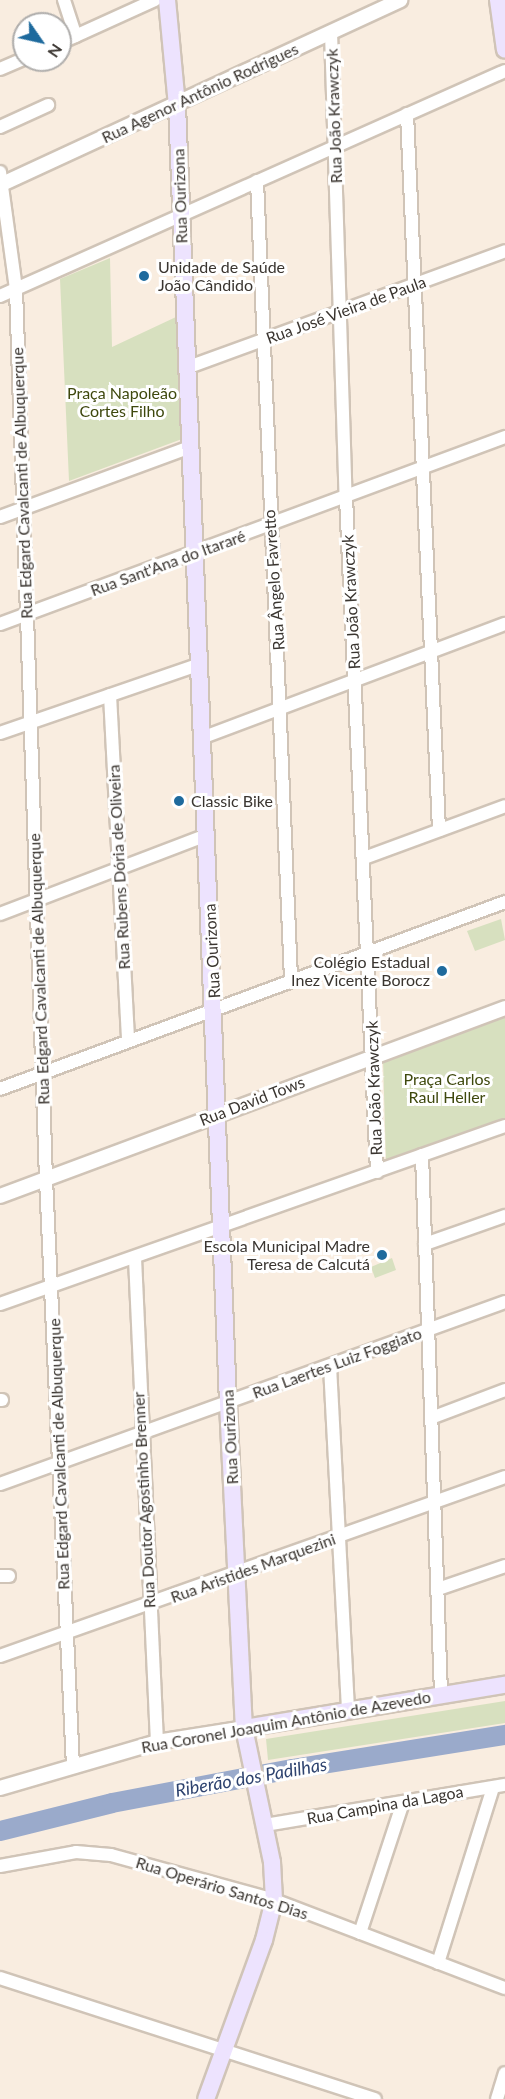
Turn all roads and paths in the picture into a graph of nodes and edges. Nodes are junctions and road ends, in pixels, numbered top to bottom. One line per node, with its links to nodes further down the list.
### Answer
1 (64, 0): 7 (street)
2 (156, 0): 7 (street)
3 (167, 0): 12 (main road, Rua Ourizona)
4 (498, 0): 9 (main road)
5 (393, 1): 6 (street, Rua Agenor Antônio Rodrigues)
6 (332, 32): 12 (street, Rua Agenor Antônio Rodrigues); 15 (street, Rua João Krawczyk)
7 (76, 36): 8 (street)
8 (72, 38)
9 (505, 50)
10 (505, 71): 13 (street)
11 (48, 105): 14 (street)
12 (177, 105): 16 (street, Rua Agenor Antônio Rodrigues); 18 (main road, Rua Ourizona)
13 (407, 114): 15 (street); 20 (street)
14 (0, 127)
15 (335, 146): 17 (street); 23 (street, Rua João Krawczyk)
16 (2, 180): 21 (street, Rua Edgard Cavalcanti de Albuquerque)
17 (257, 181): 18 (street); 24 (street, Rua Ângelo Favretto)
18 (181, 215): 21 (street); 25 (main road, Rua Ourizona)
19 (505, 251): 20 (street, Rua José Vieira de Paula)
20 (415, 285): 23 (street, Rua José Vieira de Paula); 28 (street)
21 (16, 289): 22 (street); 30 (street, Rua Edgard Cavalcanti de Albuquerque)
22 (0, 296)
23 (340, 312): 24 (street, Rua José Vieira de Paula); 29 (street, Rua João Krawczyk)
24 (263, 340): 25 (street, Rua José Vieira de Paula); 32 (street, Rua Ângelo Favretto)
25 (186, 368): 27 (main road, Rua Ourizona)
26 (505, 437): 28 (street, Rua Sant'Ana do Itararé)
27 (190, 447): 30 (street); 33 (main road, Rua Ourizona)
28 (423, 468): 29 (street, Rua Sant'Ana do Itararé); 37 (street)
29 (346, 497): 32 (street, Rua Sant'Ana do Itararé); 39 (street, Rua João Krawczyk)
30 (23, 509): 31 (street); 34 (street, Rua Edgard Cavalcanti de Albuquerque)
31 (0, 517)
32 (270, 526): 33 (street, Rua Sant'Ana do Itararé); 41 (street, Rua Ângelo Favretto)
33 (196, 553): 34 (street, Rua Sant'Ana do Itararé); 38 (main road, Rua Ourizona)
34 (26, 615): 35 (street, Rua Sant'Ana do Itararé); 42 (street, Rua Edgard Cavalcanti de Albuquerque)
35 (0, 624)
36 (505, 624): 37 (street)
37 (434, 651): 39 (street); 46 (street)
38 (200, 664): 40 (street); 44 (main road, Rua Ourizona)
39 (355, 681): 41 (street); 48 (street, Rua João Krawczyk)
40 (110, 695): 42 (street); 49 (street, Rua Rubens Dória de Oliveira)
41 (283, 708): 44 (street); 54 (street, Rua Ângelo Favretto)
42 (30, 722): 43 (street); 50 (street, Rua Edgard Cavalcanti de Albuquerque)
43 (0, 733)
44 (204, 737): 47 (main road, Rua Ourizona)
45 (505, 806): 46 (street)
46 (439, 830): 48 (street)
47 (207, 835): 49 (street); 55 (main road, Rua Ourizona)
48 (364, 858): 53 (street, Rua João Krawczyk)
49 (119, 869): 50 (street); 57 (street, Rua Rubens Dória de Oliveira)
50 (36, 900): 52 (street); 59 (street, Rua Edgard Cavalcanti de Albuquerque)
51 (505, 902): 53 (street)
52 (0, 914)
53 (369, 951): 54 (street); 58 (street, Rua João Krawczyk)
54 (291, 979): 55 (street)
55 (215, 1007): 57 (street); 61 (main road, Rua Ourizona)
56 (505, 1008): 58 (street, Rua David Tows)
57 (128, 1040): 59 (street)
58 (374, 1054): 61 (street, Rua David Tows); 64 (street, Rua João Krawczyk)
59 (42, 1072): 60 (street); 65 (street, Rua Edgard Cavalcanti de Albuquerque)
60 (0, 1089)
61 (217, 1114): 65 (street, Rua David Tows); 68 (main road, Rua Ourizona)
62 (505, 1126): 63 (street)
63 (422, 1155): 64 (street); 69 (street)
64 (377, 1172): 68 (street)
65 (46, 1179): 66 (street, Rua David Tows); 71 (street, Rua Edgard Cavalcanti de Albuquerque)
66 (0, 1196)
67 (505, 1216): 69 (street)
68 (222, 1227): 70 (street); 77 (main road, Rua Ourizona)
69 (425, 1244): 74 (street)
70 (135, 1258): 71 (street); 79 (street, Rua Doutor Agostinho Brenner)
71 (52, 1287): 73 (street); 80 (street, Rua Edgard Cavalcanti de Albuquerque)
72 (505, 1302): 74 (street, Rua Laertes Luiz Foggiato)
73 (0, 1304)
74 (428, 1330): 75 (street, Rua Laertes Luiz Foggiato); 78 (street)
75 (330, 1366): 77 (street, Rua Laertes Luiz Foggiato); 84 (street)
76 (505, 1390): 78 (street)
77 (228, 1403): 79 (street, Rua Laertes Luiz Foggiato); 86 (main road, Rua Ourizona)
78 (431, 1418): 83 (street)
79 (140, 1434): 80 (street, Rua Laertes Luiz Foggiato); 88 (street, Rua Doutor Agostinho Brenner)
80 (60, 1462): 82 (street, Rua Laertes Luiz Foggiato); 89 (street, Rua Edgard Cavalcanti de Albuquerque)
81 (505, 1477): 83 (street, Rua Aristides Marquezini)
82 (0, 1484)
83 (434, 1503): 84 (street, Rua Aristides Marquezini); 87 (street)
84 (339, 1538): 86 (street, Rua Aristides Marquezini); 93 (street)
85 (505, 1566): 87 (street)
86 (236, 1575): 88 (street, Rua Aristides Marquezini); 94 (main road, Rua Ourizona)
87 (438, 1589): 92 (street)
88 (148, 1605): 89 (street, Rua Aristides Marquezini); 95 (street, Rua Doutor Agostinho Brenner)
89 (67, 1633): 90 (street, Rua Aristides Marquezini); 96 (street, Rua Edgard Cavalcanti de Albuquerque)
90 (0, 1656)
91 (505, 1685): 92 (main road, Rua Coronel Joaquim Antônio de Azevedo)
92 (441, 1695): 93 (main road, Rua Coronel Joaquim Antônio de Azevedo)
93 (348, 1712): 94 (main road, Rua Coronel Joaquim Antônio de Azevedo)
94 (252, 1727): 95 (street, Rua Coronel Joaquim Antônio de Azevedo); 100 (main road, Rua Ourizona)
95 (157, 1742): 96 (street, Rua Coronel Joaquim Antônio de Azevedo)
96 (73, 1767): 98 (street, Rua Coronel Joaquim Antônio de Azevedo)
97 (499, 1786): 99 (street, Rua Campina da Lagoa); 104 (street)
98 (0, 1788)
99 (403, 1802): 100 (street, Rua Campina da Lagoa); 103 (street)
100 (265, 1825): 102 (main road, Rua Ourizona)
101 (0, 1866): 102 (street, Rua Operário Santos Dias)
102 (274, 1900): 103 (street, Rua Operário Santos Dias); 107 (main road)
103 (360, 1933): 104 (street, Rua Operário Santos Dias)
104 (438, 1963): 106 (street, Rua Operário Santos Dias)
105 (0, 1978): 107 (street)
106 (505, 1988)
107 (224, 2049): 109 (main road); 110 (street)
108 (505, 2073): 111 (street)
109 (206, 2099)
110 (375, 2099)
111 (497, 2099)

